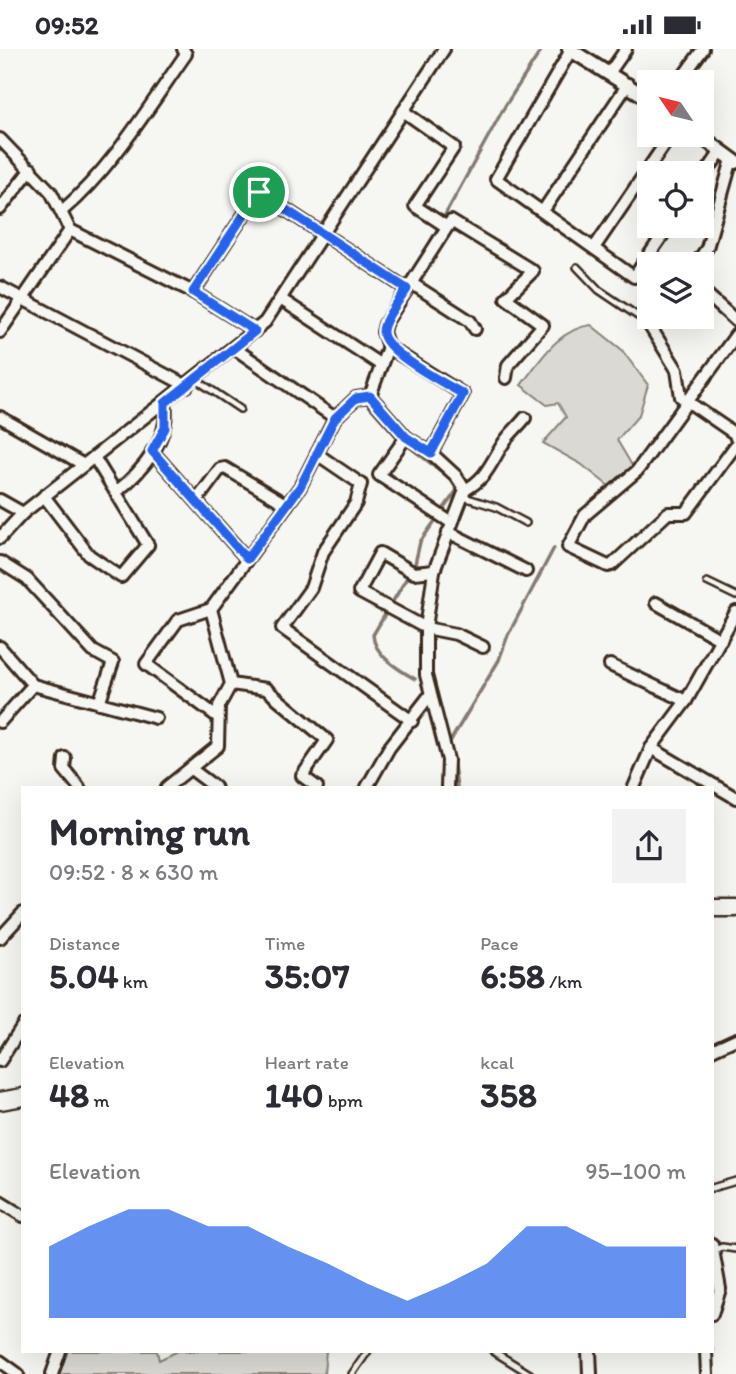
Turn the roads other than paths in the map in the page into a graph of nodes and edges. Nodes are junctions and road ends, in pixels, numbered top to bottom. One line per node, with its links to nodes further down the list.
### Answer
1 (183, 49): 19 (street)
2 (444, 49): 10 (street)
3 (626, 49): 7 (street)
4 (703, 49): 6 (street)
5 (570, 50): 7 (street); 20 (street)
6 (688, 70)
7 (610, 72): 8 (street)
8 (628, 84): 9 (street); 20 (street)
9 (637, 90)
10 (403, 111): 21 (street); 23 (street)
11 (0, 139): 17 (street)
12 (714, 146): 14 (street)
13 (663, 147): 25 (street)
14 (721, 151): 15 (street); 16 (street)
15 (734, 160): 26 (street)
16 (714, 161)
17 (31, 169): 18 (street); 19 (street)
18 (0, 209)
19 (62, 211): 22 (street)
20 (543, 211): 25 (street)
21 (447, 227): 28 (street); 44 (street)
22 (71, 230): 30 (street); 31 (street)
23 (325, 234): 28 (street); 30 (street); 32 (street)
24 (661, 238): 25 (street)
25 (594, 247)
26 (705, 252)
27 (577, 267): 34 (lane)
28 (409, 286): 36 (street); 41 (street)
29 (0, 287): 31 (street)
30 (193, 292): 38 (street)
31 (21, 298): 39 (street); 45 (street)
32 (282, 300): 38 (street); 43 (street)
33 (714, 301): 35 (street)
34 (637, 312)
35 (736, 321)
36 (475, 329)
37 (656, 329): 47 (street)
38 (255, 331): 42 (street)
39 (0, 332)
40 (736, 335): 47 (street)
41 (388, 347): 43 (street); 57 (street)
42 (234, 348): 45 (street); 51 (street)
43 (381, 365): 46 (street)
44 (506, 377)
45 (191, 383): 48 (street); 49 (lane)
46 (370, 396): 51 (street); 54 (street)
47 (687, 402): 53 (street); 55 (street)
48 (165, 403): 56 (street); 59 (street)
49 (240, 409)
50 (0, 417): 60 (street)
51 (335, 418): 58 (street)
52 (525, 418): 62 (street)
53 (736, 435)
54 (406, 437): 57 (street); 69 (street)
55 (736, 445)
56 (152, 451): 61 (street); 65 (street)
57 (431, 453): 62 (street)
58 (317, 454): 66 (street); 92 (street)
59 (94, 457): 60 (street); 61 (street)
60 (84, 465): 63 (street)
61 (116, 492): 63 (street)
62 (464, 494): 68 (lane); 69 (street)
63 (44, 496): 67 (street)
64 (0, 500): 67 (street)
65 (197, 500): 66 (street); 71 (street)
66 (287, 505): 71 (street)
67 (23, 513): 70 (street)
68 (526, 523)
69 (450, 527): 73 (street); 74 (street)
70 (0, 538)
71 (247, 559): 78 (street)
72 (0, 562): 89 (street)
73 (434, 571): 80 (street); 80 (street)
74 (526, 571)
75 (707, 582): 76 (lane)
76 (736, 596)
77 (656, 603): 81 (street)
78 (211, 609): 85 (street); 90 (street)
79 (736, 612): 81 (street)
80 (426, 628): 83 (street); 87 (street)
81 (721, 640): 88 (street)
82 (0, 647): 86 (street)
83 (483, 647)
84 (610, 665): 88 (street)
85 (231, 684): 90 (street); 101 (street)
86 (33, 685): 89 (street); 93 (street)
87 (429, 695): 92 (street); 103 (street)
88 (686, 702): 94 (street)
89 (99, 703): 91 (street)
90 (218, 717): 96 (street)
91 (156, 718)
92 (412, 721): 102 (street)
93 (0, 722)
94 (651, 748): 104 (street); 105 (street)
95 (65, 758): 98 (street)
96 (191, 769): 99 (street); 100 (street)
97 (736, 782): 105 (street)
98 (78, 786)
99 (168, 786)
100 (214, 786)
101 (316, 786)
102 (368, 786)
103 (447, 786)
104 (634, 786)
105 (733, 796)
106 (714, 908): 107 (main road)
107 (736, 908)
108 (21, 915): 109 (street)
109 (0, 937)
110 (21, 1028): 113 (street)
111 (736, 1039): 112 (street)
112 (714, 1049)
113 (0, 1061)
114 (21, 1097): 115 (main road)
115 (0, 1101)
116 (736, 1181): 117 (lane)
117 (714, 1187)
118 (0, 1202): 119 (street)
119 (21, 1215)
120 (714, 1247): 121 (lane)
121 (736, 1249)
122 (714, 1253): 123 (street)
123 (714, 1308)
124 (59, 1353): 131 (street)
125 (367, 1353): 132 (lane)
126 (496, 1353): 133 (lane)
127 (589, 1353): 134 (street)
128 (706, 1353): 135 (street)
129 (0, 1361): 130 (street)
130 (18, 1374)
131 (52, 1374)
132 (352, 1374)
133 (530, 1374)
134 (590, 1374)
135 (709, 1374)

